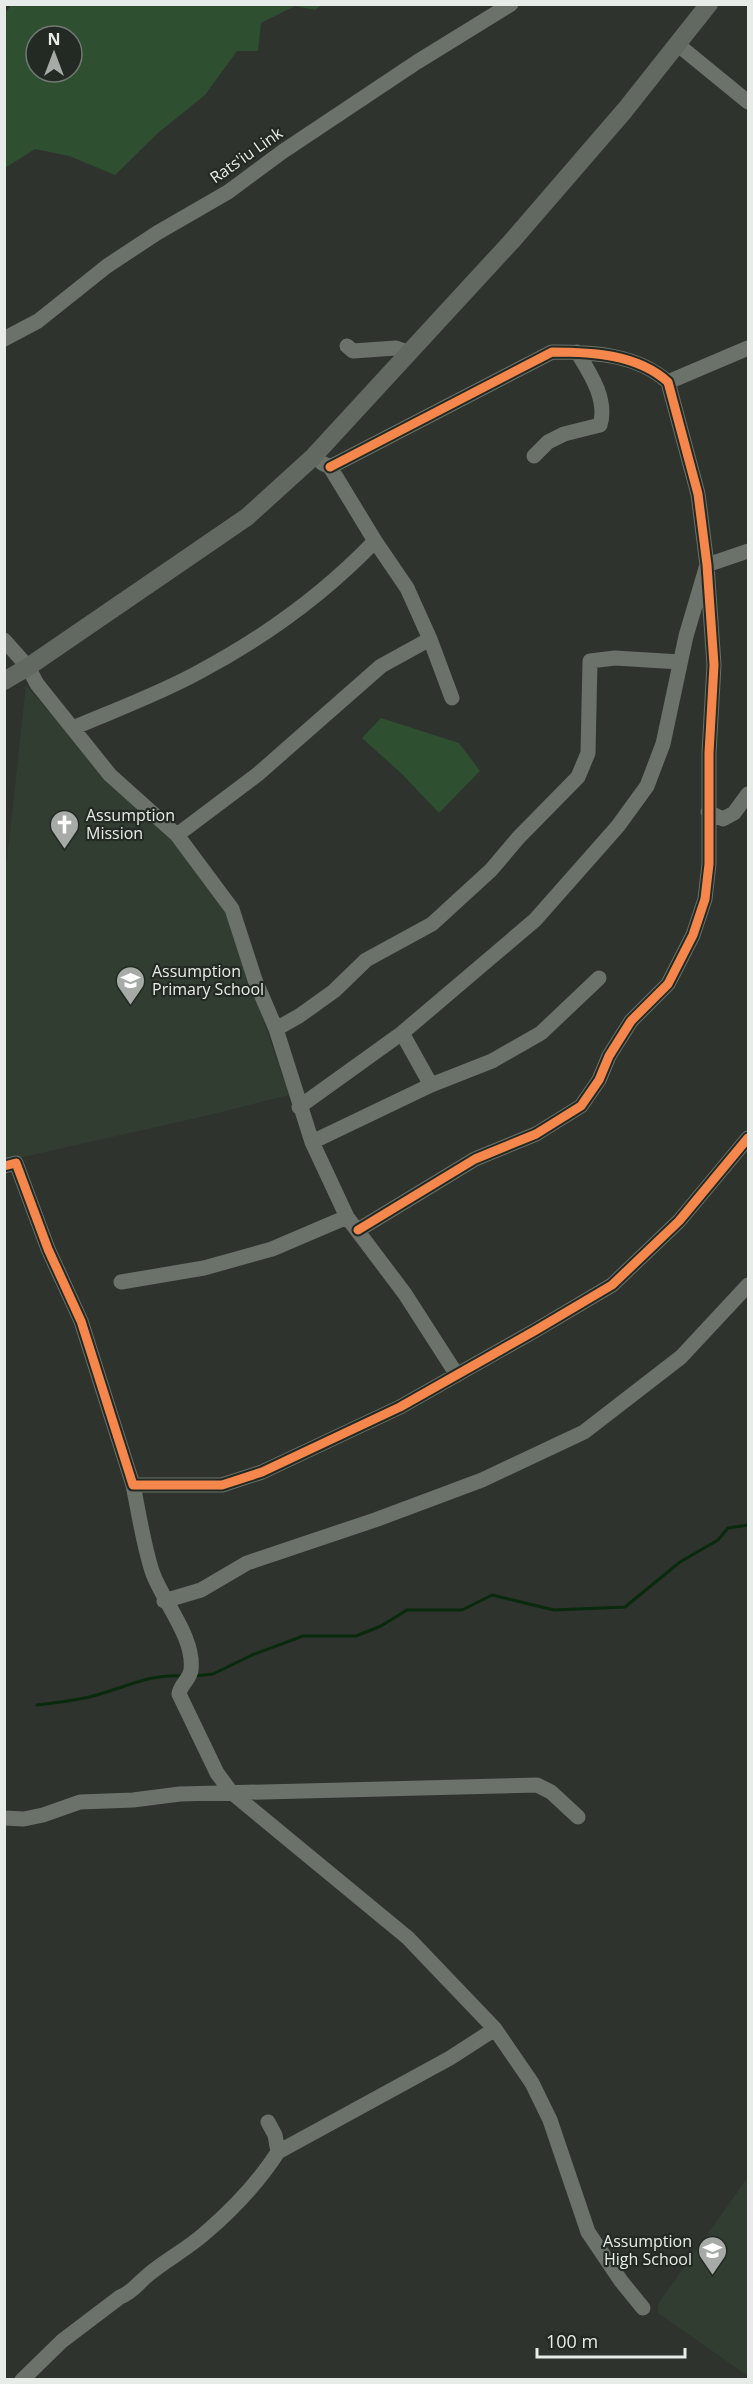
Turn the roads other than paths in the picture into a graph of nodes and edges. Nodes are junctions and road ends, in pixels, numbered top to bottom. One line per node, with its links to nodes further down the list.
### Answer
1 (511, 4): 5 (street, Rats'iu Link)
2 (710, 4): 3 (main road)
3 (676, 44): 4 (street); 8 (main road)
4 (748, 102)
5 (4, 339)
6 (347, 346): 8 (street)
7 (748, 348): 10 (street)
8 (407, 352): 12 (main road)
9 (577, 352): 10 (street); 11 (street); 13 (street)
10 (668, 382): 16 (street)
11 (534, 456)
12 (312, 458): 13 (street); 20 (main road)
13 (330, 467): 14 (street)
14 (375, 541): 17 (street); 23 (street)
15 (748, 551): 16 (street)
16 (707, 565): 19 (street); 25 (street)
17 (430, 639): 22 (street); 26 (street)
18 (4, 640): 20 (street)
19 (680, 662): 28 (street); 29 (street)
20 (28, 667): 21 (main road); 23 (street)
21 (4, 681)
22 (452, 698)
23 (74, 728): 26 (street)
24 (748, 794): 25 (street)
25 (708, 812): 36 (street)
26 (177, 835): 28 (street)
27 (599, 978): 30 (street)
28 (276, 1029): 31 (street)
29 (402, 1033): 30 (street); 31 (street)
30 (431, 1085): 33 (street)
31 (299, 1107): 33 (street)
32 (748, 1138): 39 (street)
33 (312, 1142): 35 (street)
34 (4, 1166): 40 (street)
35 (347, 1216): 36 (street); 37 (street)
36 (358, 1230): 39 (street)
37 (122, 1282)
38 (748, 1285): 41 (street)
39 (457, 1375): 40 (street)
40 (134, 1485): 41 (street)
41 (164, 1601): 42 (street)
42 (231, 1792): 43 (street); 44 (street); 45 (street)
43 (578, 1817)
44 (4, 1818)
45 (495, 2029): 47 (street); 48 (street)
46 (268, 2122): 47 (street)
47 (278, 2152): 49 (street)
48 (643, 2308)
49 (22, 2379)

